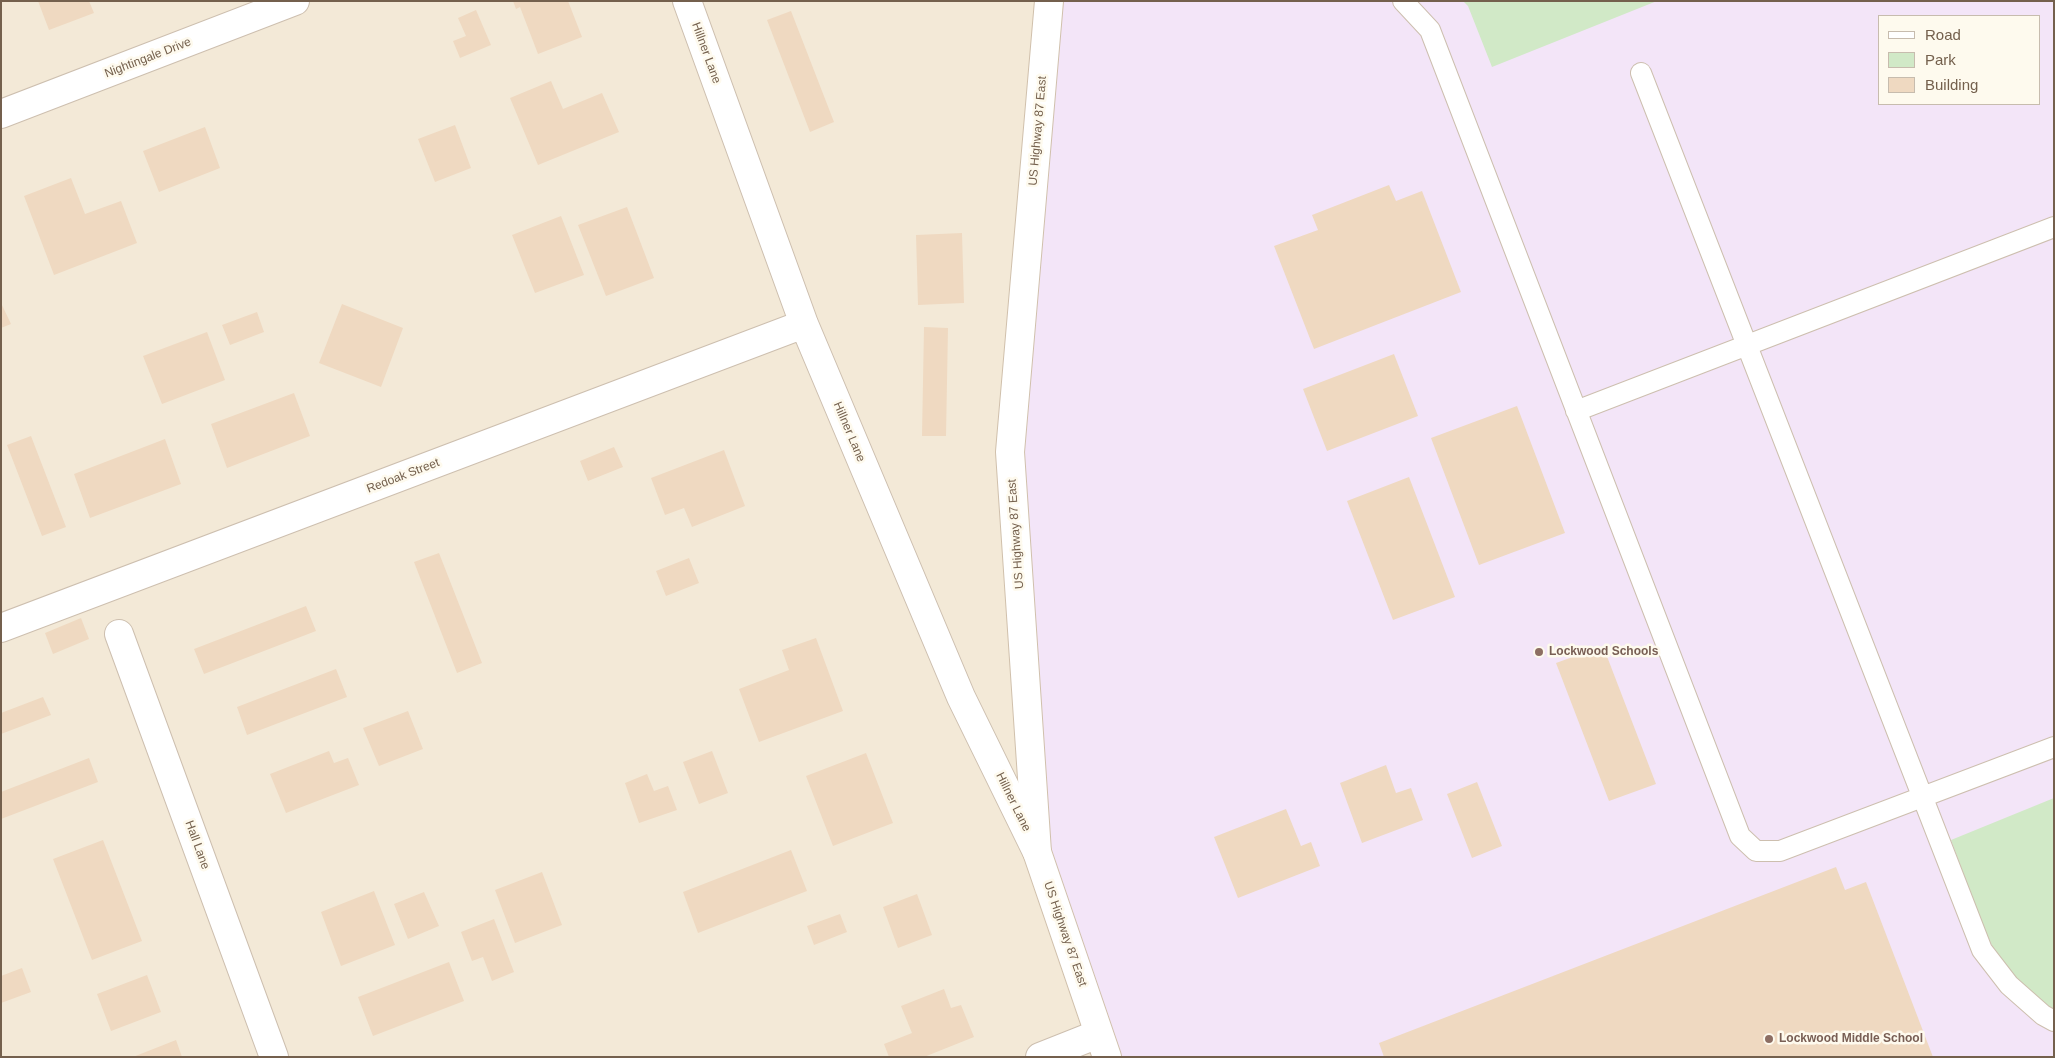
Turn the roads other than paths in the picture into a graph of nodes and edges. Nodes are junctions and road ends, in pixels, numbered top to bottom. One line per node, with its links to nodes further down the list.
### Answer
1 (295, 1): 6 (street, Nightingale Drive)
2 (687, 1): 8 (street, Hillner Lane)
3 (1049, 1): 15 (street, US Highway 87 East)
4 (1403, 1): 10 (lane)
5 (1641, 73): 9 (lane)
6 (1, 114)
7 (2054, 227): 9 (lane)
8 (804, 324): 11 (street, Redoak Street); 15 (street, Hillner Lane)
9 (1747, 346): 10 (lane); 14 (lane)
10 (1576, 411): 14 (lane)
11 (1, 628)
12 (119, 634): 18 (street, Hall Lane)
13 (2054, 747): 14 (lane)
14 (1924, 796): 16 (lane)
15 (1037, 852): 17 (street, US Highway 87 East)
16 (2054, 1021)
17 (1103, 1045): 19 (street)
18 (274, 1057)
19 (1040, 1057)

